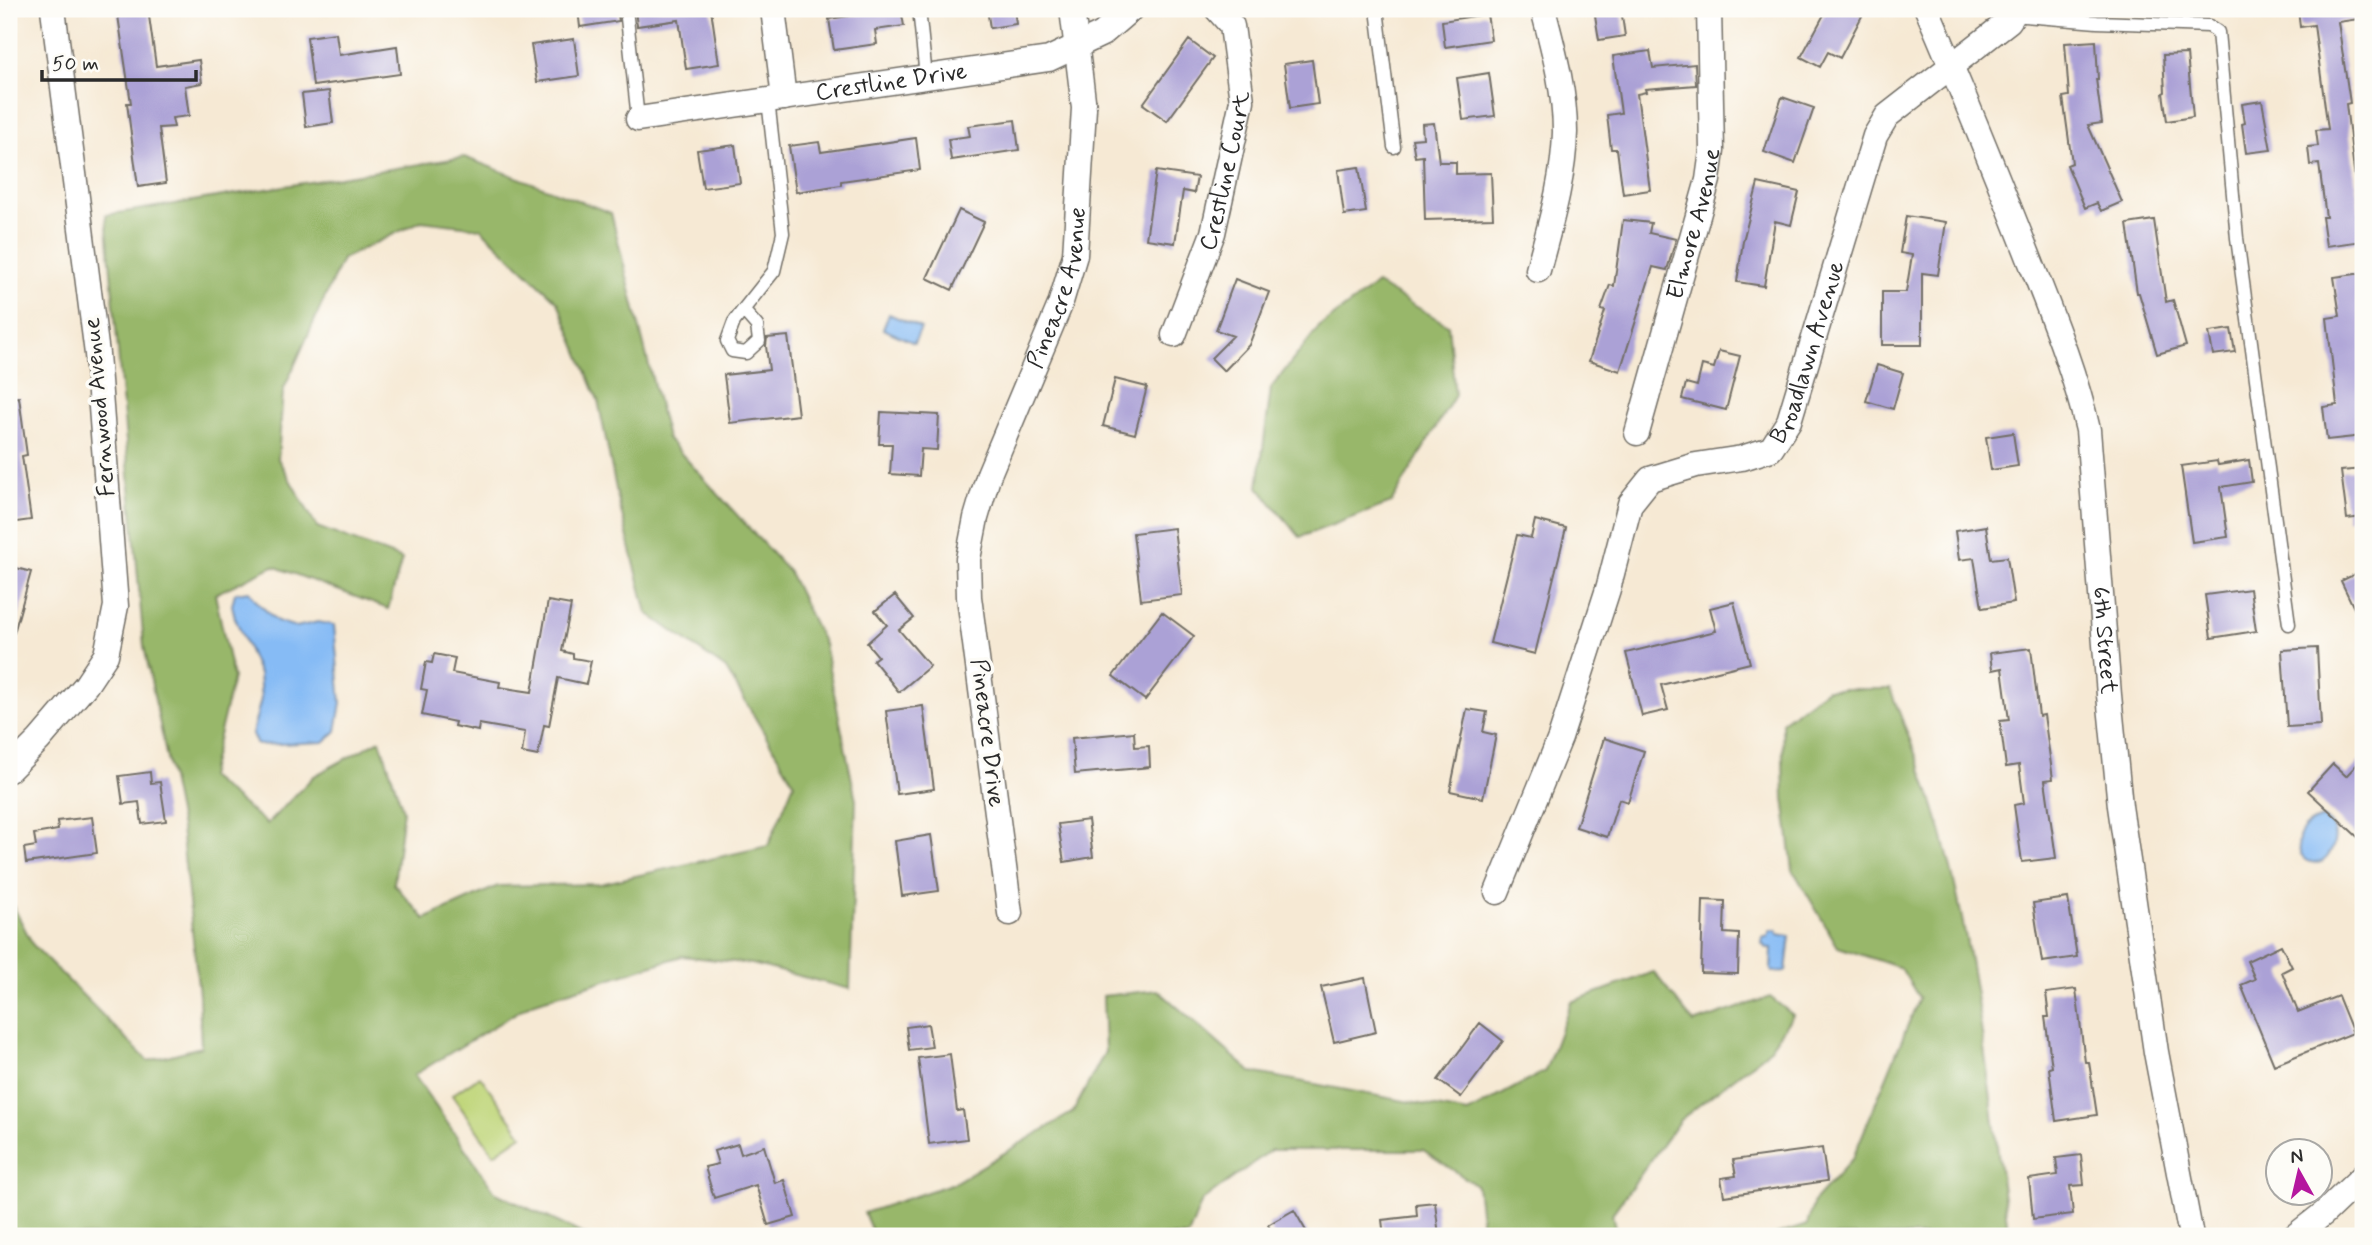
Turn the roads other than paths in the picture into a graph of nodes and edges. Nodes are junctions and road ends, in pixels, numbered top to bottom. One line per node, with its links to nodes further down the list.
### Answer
1 (53, 9): 25 (street, Fernwood Avenue)
2 (626, 9): 17 (lane)
3 (773, 9): 16 (street)
4 (919, 9): 15 (lane)
5 (1072, 9): 13 (street, Pineacre Avenue)
6 (1131, 9): 13 (street, Crestline Drive)
7 (1217, 9): 21 (street, Crestline Court)
8 (1377, 9): 18 (lane)
9 (1543, 9): 19 (street)
10 (1709, 9): 22 (street, Elmore Avenue)
11 (1927, 9): 14 (street, 6th Street)
12 (2015, 12): 14 (street, Broadlawn Avenue); 24 (lane)
13 (1076, 46): 15 (street, Crestline Drive); 23 (street, Pineacre Avenue)
14 (1951, 64): 26 (street, Broadlawn Avenue); 29 (street, 6th Street)
15 (926, 77): 16 (street, Crestline Drive)
16 (776, 99): 17 (street, Crestline Drive); 20 (lane)
17 (638, 119)
18 (1394, 147)
19 (1538, 270)
20 (743, 310)
21 (1174, 335)
22 (1637, 433)
23 (969, 553): 27 (street, Pineacre Drive)
24 (2290, 624)
25 (9, 770)
26 (1497, 892)
27 (1010, 913)
28 (2363, 1175): 30 (street)
29 (2191, 1236)
30 (2295, 1236)

